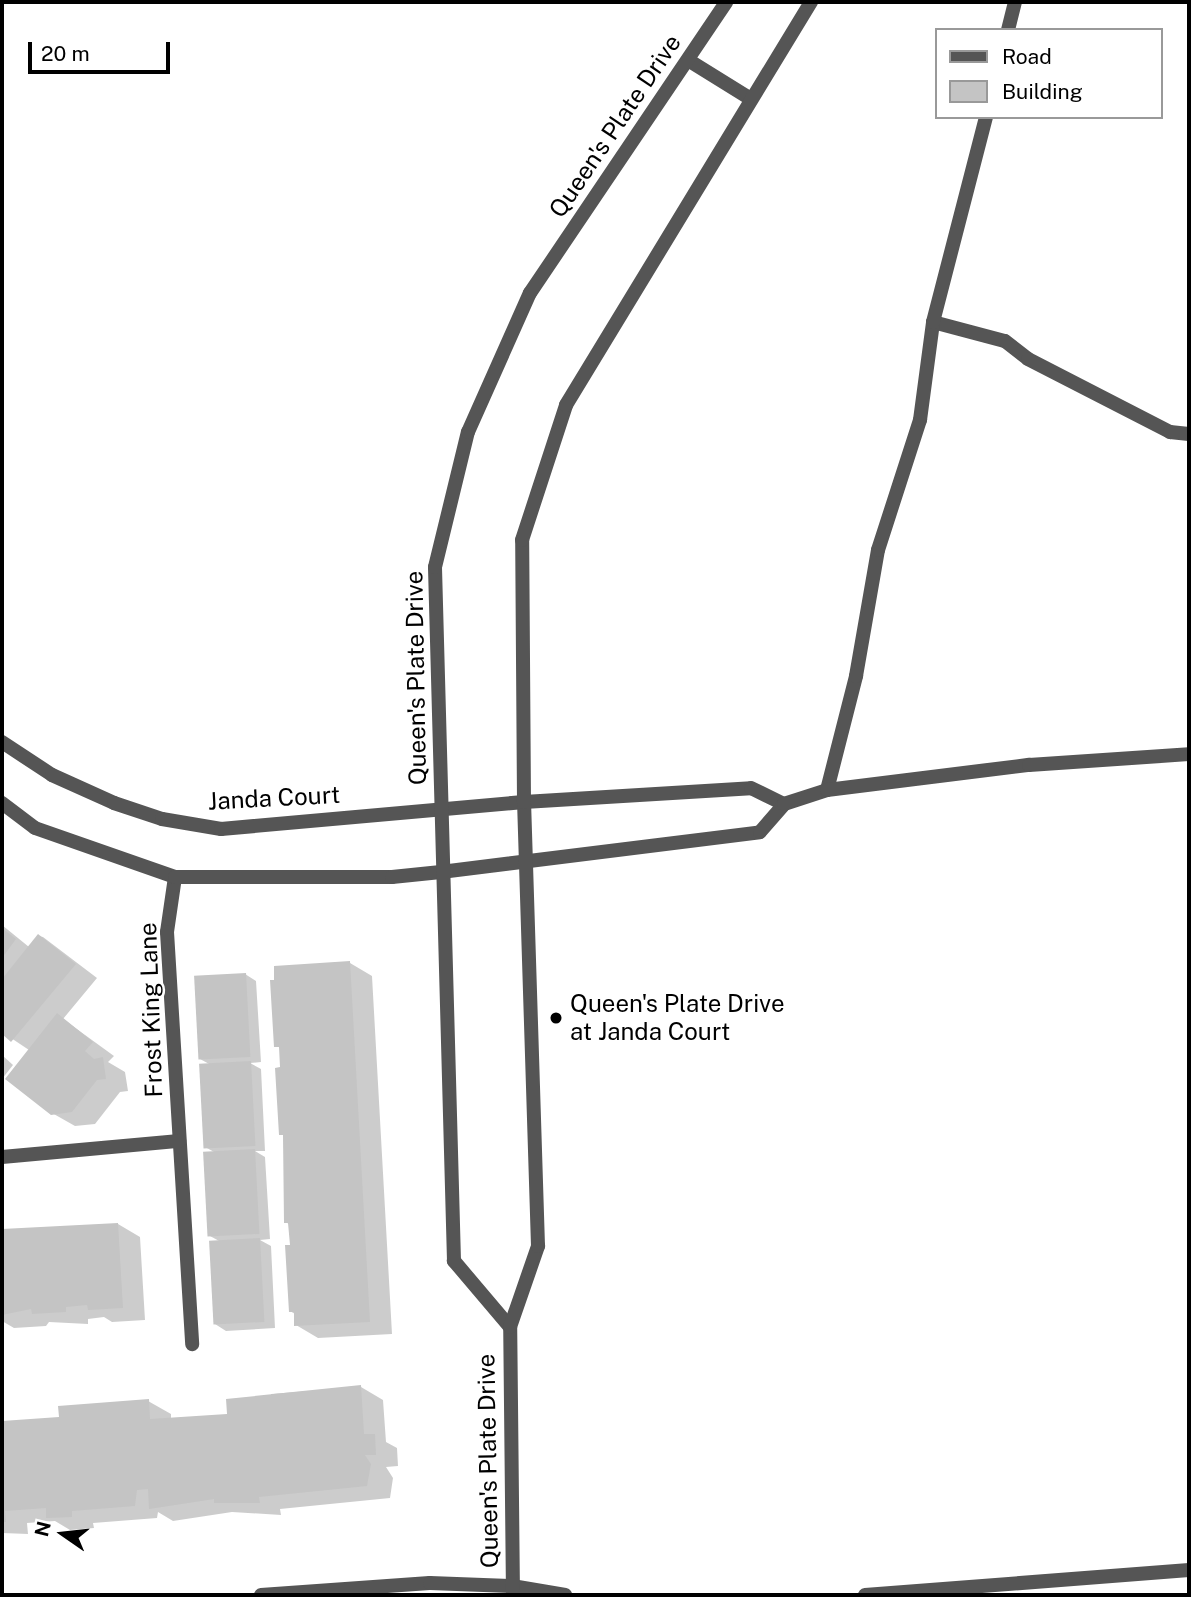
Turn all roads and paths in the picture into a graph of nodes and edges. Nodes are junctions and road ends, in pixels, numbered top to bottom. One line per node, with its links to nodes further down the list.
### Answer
1 (726, 2): 5 (street, Queen's Plate Drive)
2 (811, 2): 6 (street, Queen's Plate Drive)
3 (1016, 2): 4 (street)
4 (1009, 28)
5 (688, 60): 6 (street); 16 (street, Queen's Plate Drive)
6 (751, 99): 13 (street, Queen's Plate Drive)
7 (985, 119): 8 (street)
8 (933, 322): 9 (street); 12 (street)
9 (1189, 434)
10 (2, 742): 16 (street, Janda Court)
11 (1189, 754): 12 (street)
12 (827, 790): 15 (street)
13 (524, 802): 15 (street, Janda Court); 16 (street, Janda Court); 17 (street, Queen's Plate Drive)
14 (2, 803): 19 (street)
15 (784, 804): 17 (street)
16 (440, 809): 18 (street, Queen's Plate Drive)
17 (527, 860): 18 (street); 22 (street, Queen's Plate Drive)
18 (440, 872): 19 (street); 22 (street, Queen's Plate Drive)
19 (175, 877): 20 (street, Frost King Lane)
20 (178, 1141): 21 (street); 23 (street, Frost King Lane)
21 (2, 1157)
22 (510, 1326): 25 (street, Queen's Plate Drive)
23 (192, 1344)
24 (1189, 1570): 28 (street)
25 (513, 1591): 26 (street); 27 (street)
26 (261, 1595)
27 (565, 1595)
28 (865, 1595)

